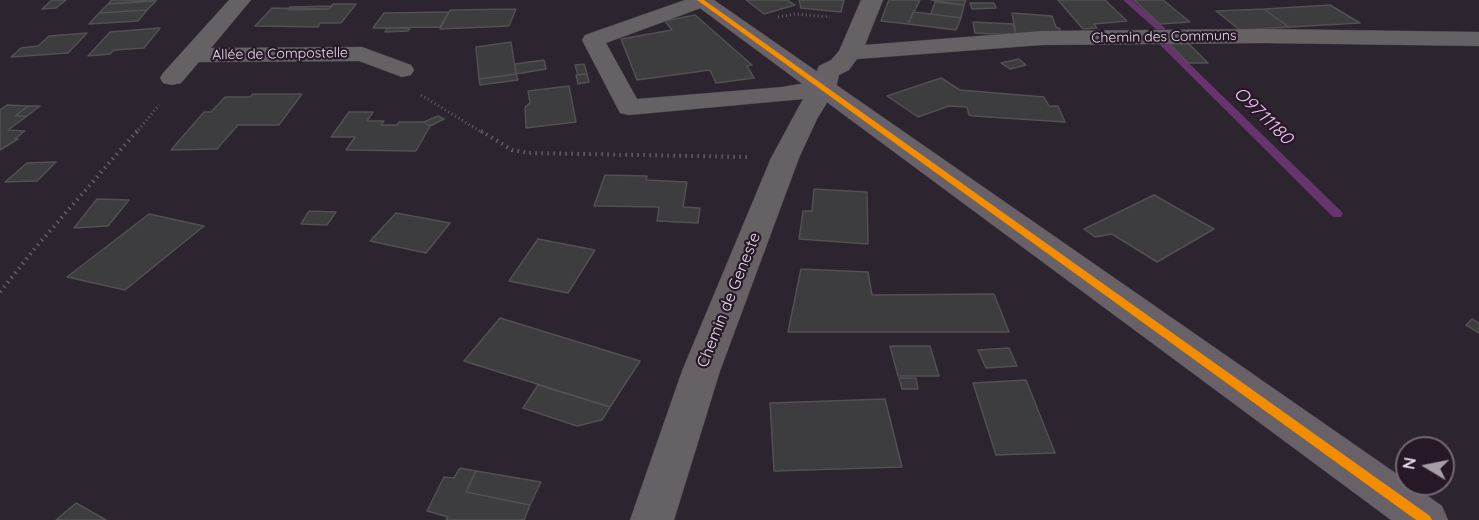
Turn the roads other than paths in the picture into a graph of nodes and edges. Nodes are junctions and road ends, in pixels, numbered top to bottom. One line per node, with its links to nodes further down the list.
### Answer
1 (240, 0): 6 (street, Allée de Compostelle)
2 (701, 1): 9 (main road); 9 (street)
3 (869, 8): 5 (street)
4 (1479, 39): 5 (street, Chemin des Communs)
5 (850, 53): 9 (street, Chemin de Geneste)
6 (192, 55): 7 (street, Allée de Compostelle); 8 (street, Allée de Compostelle)
7 (402, 70)
8 (172, 78)
9 (823, 88): 10 (street, Chemin de Geneste); 11 (main road)
10 (652, 520)
11 (1426, 520)

